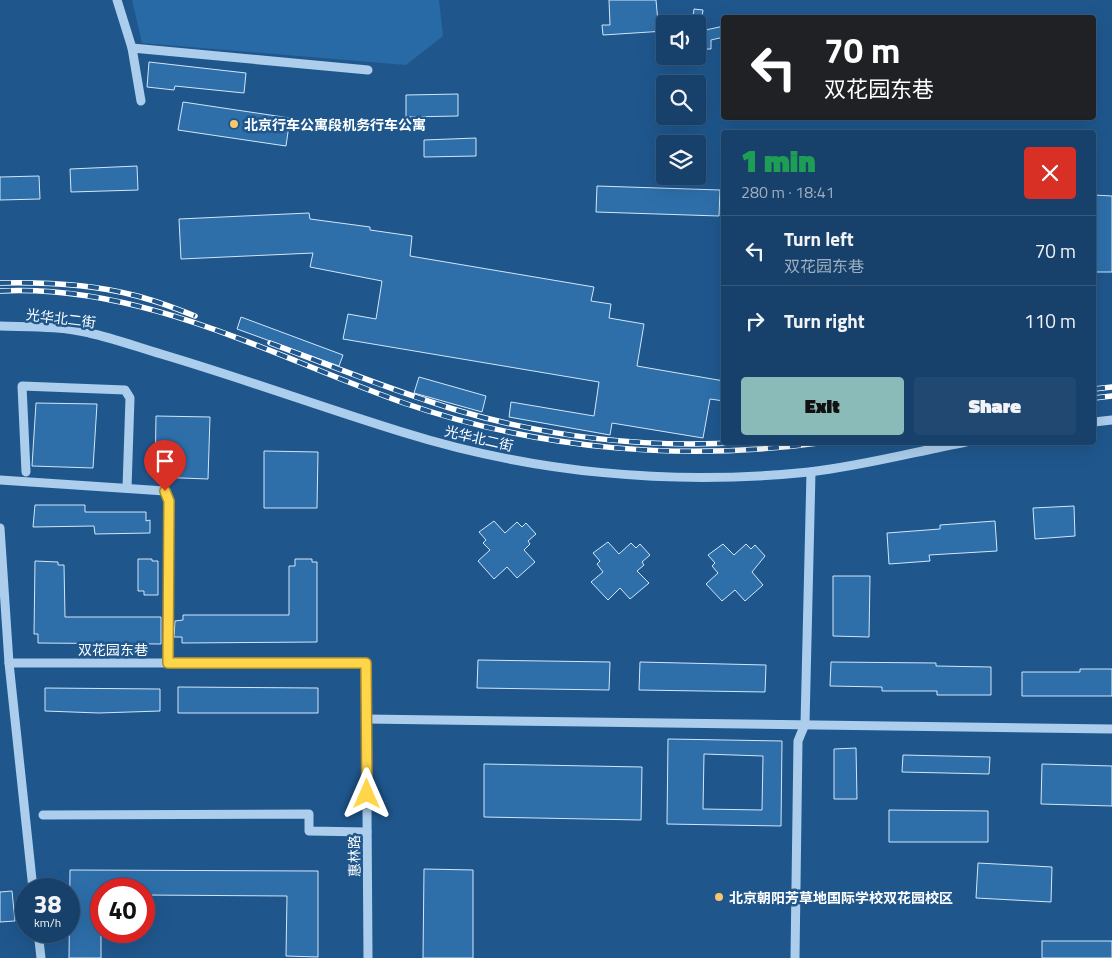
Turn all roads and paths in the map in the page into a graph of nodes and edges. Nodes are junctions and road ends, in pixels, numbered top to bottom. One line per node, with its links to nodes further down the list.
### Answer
1 (117, 0): 2 (street)
2 (132, 48): 3 (street); 4 (street)
3 (368, 70)
4 (140, 101)
5 (0, 326): 10 (street, 光华北二街)
6 (1112, 420): 7 (street)
7 (1096, 422)
8 (950, 445): 10 (street, 光华北二街)
9 (26, 472): 12 (street)
10 (810, 472): 19 (street)
11 (0, 480): 12 (street)
12 (128, 488): 16 (street)
13 (0, 528): 14 (street)
14 (3, 612): 15 (street)
15 (9, 663): 16 (street, 双花园东巷); 23 (street)
16 (168, 663): 17 (street, 双花园东巷)
17 (366, 663): 18 (street, 惠林路)
18 (366, 719): 19 (street); 22 (street, 惠林路)
19 (805, 724): 20 (street); 27 (street)
20 (1112, 729)
21 (43, 815): 22 (street)
22 (367, 832): 26 (street, 惠林路)
23 (32, 878)
24 (39, 943): 25 (street)
25 (41, 958)
26 (368, 958)
27 (795, 958)

